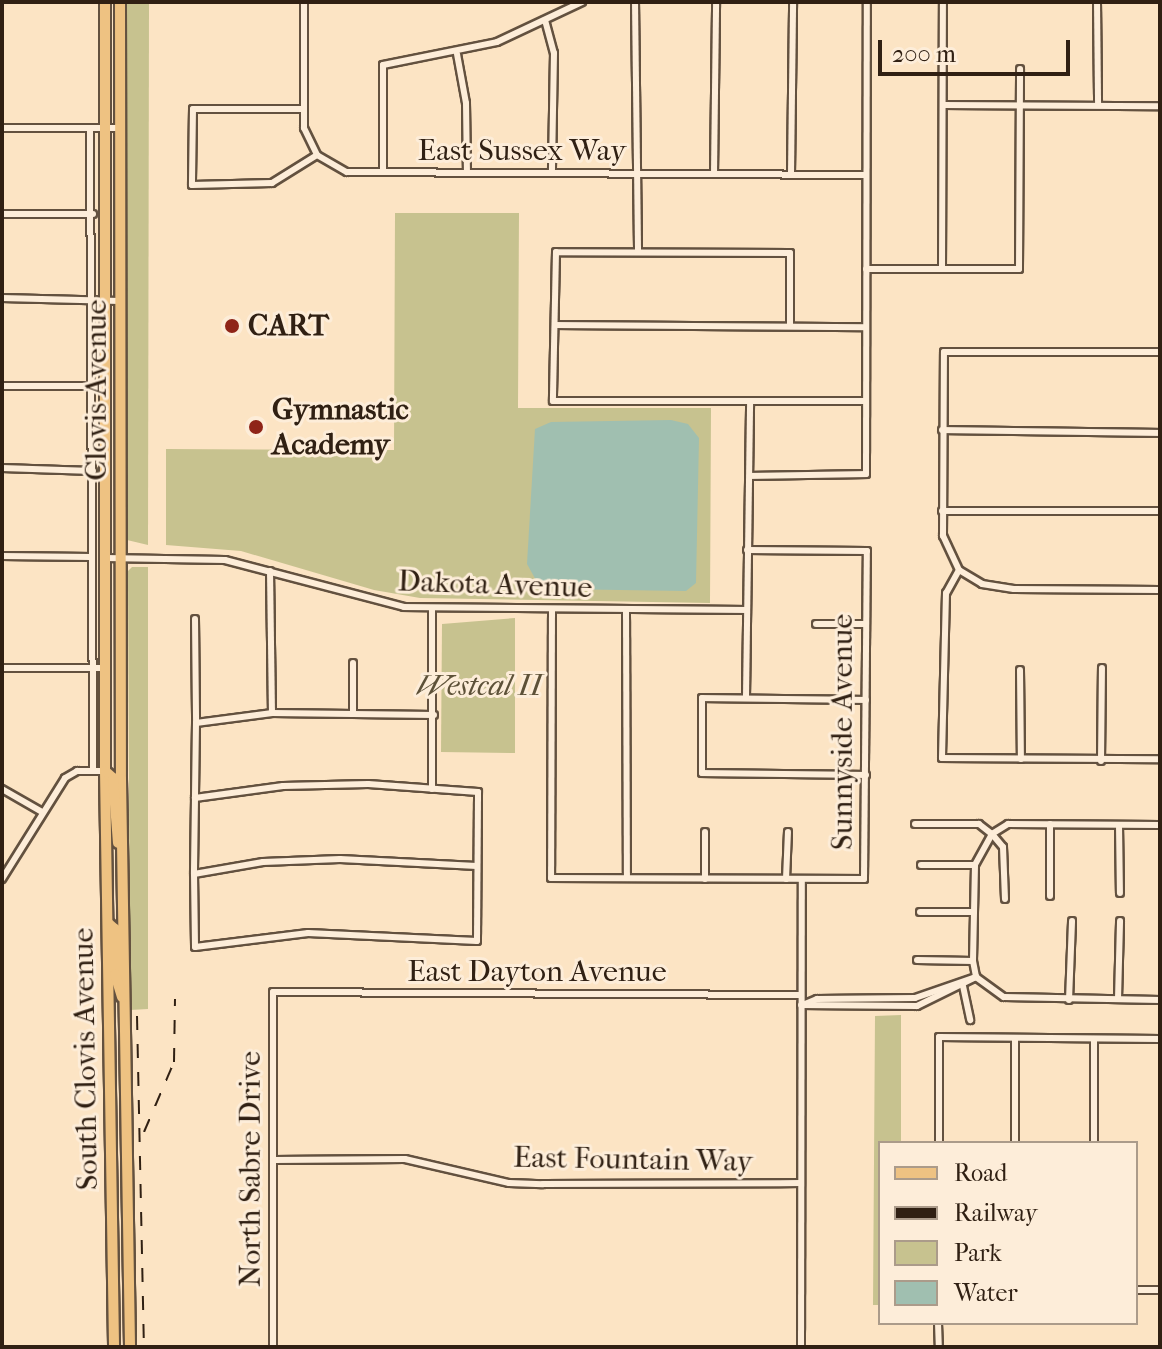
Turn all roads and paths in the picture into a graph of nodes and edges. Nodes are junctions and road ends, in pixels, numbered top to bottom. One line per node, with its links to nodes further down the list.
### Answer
1 (105, 2): 21 (main road, Clovis Avenue)
2 (120, 2): 22 (main road, Clovis Avenue)
3 (304, 2): 18 (street)
4 (582, 2): 11 (street)
5 (635, 2): 27 (street)
6 (716, 2): 28 (street)
7 (793, 2): 29 (street)
8 (867, 2): 30 (street)
9 (943, 2): 14 (street)
10 (1097, 2): 16 (street)
11 (545, 20): 12 (street); 26 (street)
12 (457, 54): 24 (street); 25 (street)
13 (1020, 69): 15 (street)
14 (943, 105): 15 (street); 35 (street)
15 (1019, 105): 16 (street); 35 (street)
16 (1098, 105): 17 (street)
17 (1160, 106)
18 (303, 109): 23 (street); 23 (street)
19 (2, 128): 20 (street)
20 (90, 128): 21 (street); 32 (street)
21 (105, 128): 22 (street); 38 (main road, Clovis Avenue)
22 (120, 128): 39 (main road, Clovis Avenue)
23 (317, 155): 24 (street, East Sussex Way)
24 (383, 172): 25 (street, East Sussex Way)
25 (467, 173): 26 (street, East Sussex Way)
26 (552, 173): 27 (street, East Sussex Way)
27 (638, 174): 28 (street, East Sussex Way); 33 (street)
28 (714, 174): 29 (street, East Sussex Way)
29 (791, 174): 30 (street, East Sussex Way)
30 (866, 175): 34 (street)
31 (2, 214): 32 (street)
32 (93, 214): 37 (street)
33 (638, 252): 40 (street); 41 (street)
34 (866, 269): 35 (street); 42 (street)
35 (942, 269)
36 (2, 298): 37 (street)
37 (92, 300): 38 (street); 45 (street)
38 (105, 301): 39 (street); 58 (main road, Clovis Avenue)
39 (120, 301): 59 (main road, Clovis Avenue)
40 (556, 325): 41 (street); 47 (street)
41 (790, 325): 42 (street)
42 (866, 327): 46 (street)
43 (1160, 352): 48 (street)
44 (2, 386): 45 (street)
45 (93, 386): 51 (street)
46 (866, 401): 47 (street); 52 (street)
47 (750, 402): 52 (street)
48 (942, 430): 49 (street); 53 (street)
49 (1160, 433)
50 (2, 468): 51 (street)
51 (93, 471): 57 (street)
52 (750, 476): 55 (street)
53 (942, 511): 54 (street); 60 (street)
54 (1160, 511)
55 (747, 550): 66 (street); 69 (street, Sunnyside Avenue)
56 (2, 556): 57 (street)
57 (91, 557): 72 (street)
58 (105, 558): 59 (street, Dakota Avenue); 72 (main road, Clovis Avenue)
59 (120, 558): 61 (street, Dakota Avenue); 86 (main road, Clovis Avenue)
60 (959, 570): 62 (street); 81 (street)
61 (270, 571): 64 (street, Dakota Avenue); 78 (street)
62 (1160, 590)
63 (552, 609): 64 (street, Dakota Avenue); 65 (street, Dakota Avenue); 105 (street)
64 (432, 610): 79 (street)
65 (626, 610): 66 (street, Dakota Avenue); 105 (street)
66 (745, 610): 75 (street)
67 (195, 619): 80 (street)
68 (816, 624): 69 (street)
69 (866, 624): 76 (street, Sunnyside Avenue)
70 (353, 663): 77 (street)
71 (2, 668): 72 (street)
72 (99, 668): 84 (main road, Clovis Avenue)
73 (1102, 668): 83 (street)
74 (1020, 670): 81 (street)
75 (746, 696): 76 (street); 85 (street)
76 (866, 700): 85 (street, Sunnyside Avenue)
77 (353, 711): 78 (street); 79 (street)
78 (272, 713): 80 (street)
79 (434, 715): 88 (street)
80 (196, 723): 89 (street)
81 (1021, 759): 83 (street)
82 (1160, 759): 83 (street)
83 (1101, 761)
84 (99, 770): 90 (street); 98 (main road); 102 (main road, South Clovis Avenue)
85 (866, 775): 108 (street, Sunnyside Avenue)
86 (121, 779): 98 (main road, South Clovis Avenue)
87 (2, 789): 90 (street)
88 (432, 789): 89 (street); 101 (street)
89 (195, 798): 103 (street)
90 (42, 812): 104 (street)
91 (915, 824): 97 (street)
92 (1050, 824): 93 (street); 97 (street); 110 (street)
93 (1119, 825): 94 (street); 109 (street)
94 (1160, 825)
95 (705, 832): 106 (street)
96 (788, 832): 107 (street)
97 (992, 834): 100 (street); 111 (street)
98 (122, 853): 117 (main road, South Clovis Avenue)
99 (921, 865): 100 (street)
100 (975, 865): 113 (street)
101 (477, 866): 103 (street); 103 (street)
102 (107, 869): 116 (main road, South Clovis Avenue); 117 (main road)
103 (194, 874)
104 (2, 878)
105 (627, 878): 106 (street)
106 (705, 879): 107 (street)
107 (786, 879): 108 (street)
108 (802, 880): 124 (street, Sunnyside Avenue)
109 (1120, 893)
110 (1050, 896)
111 (1005, 899)
112 (920, 912): 113 (street)
113 (974, 912): 119 (street)
114 (1072, 921): 126 (street)
115 (1120, 921): 125 (street)
116 (108, 923): 128 (main road); 142 (main road, South Clovis Avenue)
117 (123, 924): 128 (main road, South Clovis Avenue)
118 (917, 960): 119 (street)
119 (973, 961): 120 (street)
120 (976, 977): 121 (street); 122 (street); 126 (street)
121 (960, 979): 122 (street); 129 (street)
122 (964, 986): 129 (street); 130 (street)
123 (273, 992): 124 (street, East Dayton Avenue); 137 (street, North Sabre Drive)
124 (801, 995): 129 (street, Sunnyside Avenue)
125 (1118, 999): 126 (street); 127 (street)
126 (1069, 1000)
127 (1160, 1000)
128 (125, 1002): 143 (main road, South Clovis Avenue)
129 (801, 1005): 138 (street, Sunnyside Avenue)
130 (970, 1020)
131 (1015, 1038): 132 (street); 134 (street); 135 (street)
132 (1094, 1039): 133 (street); 136 (street)
133 (1160, 1039)
134 (939, 1141)
135 (1015, 1141)
136 (1094, 1141)
137 (274, 1160): 138 (street, East Fountain Way); 144 (street, North Sabre Drive)
138 (801, 1183): 145 (street, Sunnyside Avenue)
139 (1138, 1290): 140 (street)
140 (1160, 1290)
141 (938, 1325): 146 (street)
142 (114, 1347)
143 (130, 1347)
144 (273, 1347)
145 (801, 1347)
146 (939, 1347)

